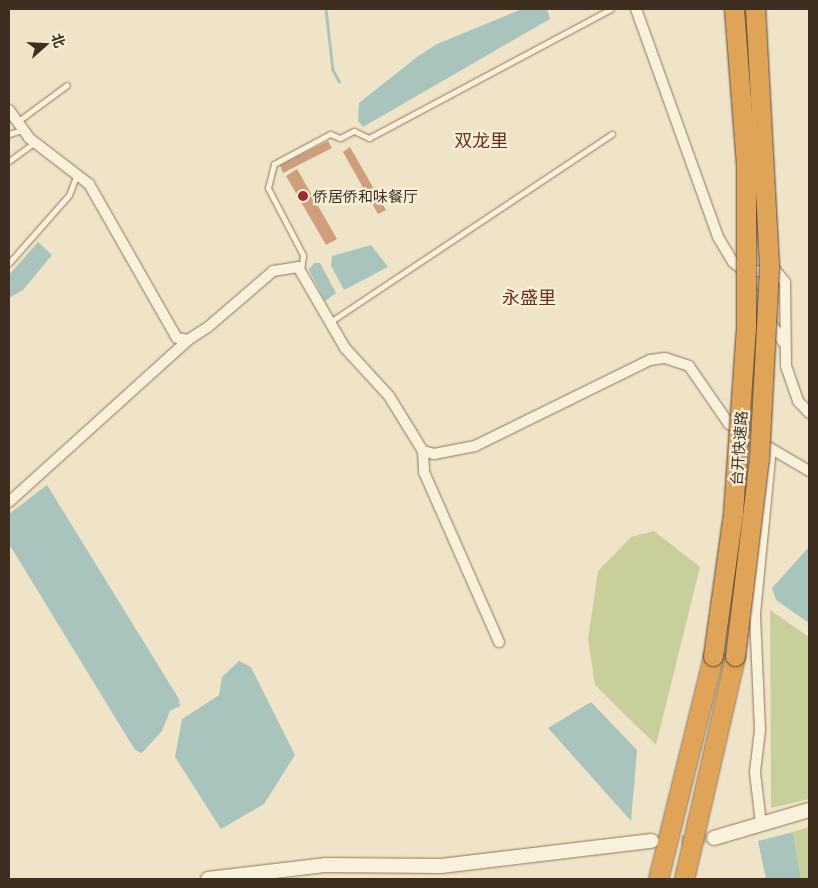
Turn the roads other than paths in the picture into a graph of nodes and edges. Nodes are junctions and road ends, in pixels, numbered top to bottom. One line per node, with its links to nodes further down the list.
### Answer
1 (611, 9): 15 (lane)
2 (636, 9): 14 (street)
3 (734, 9): 30 (highway, 台开快速路, bridge)
4 (755, 9): 31 (highway, 台开快速路, bridge)
5 (66, 85): 7 (lane)
6 (9, 110): 7 (street)
7 (20, 125): 8 (lane); 10 (street)
8 (9, 134)
9 (612, 134): 16 (lane)
10 (34, 143): 11 (lane); 12 (street)
11 (9, 161)
12 (77, 173): 13 (lane); 17 (street)
13 (9, 262)
14 (733, 262): 18 (street); 18 (street)
15 (300, 270): 16 (street); 17 (street)
16 (328, 323): 21 (street)
17 (188, 340): 23 (street)
18 (782, 342): 19 (street)
19 (809, 413)
20 (771, 449): 21 (street); 22 (street); 26 (street)
21 (423, 451): 24 (street)
22 (809, 471)
23 (9, 502)
24 (499, 642)
25 (809, 810): 26 (street)
26 (761, 824): 27 (street)
27 (714, 838)
28 (652, 841): 29 (street)
29 (208, 879)
30 (658, 879)
31 (684, 879)

